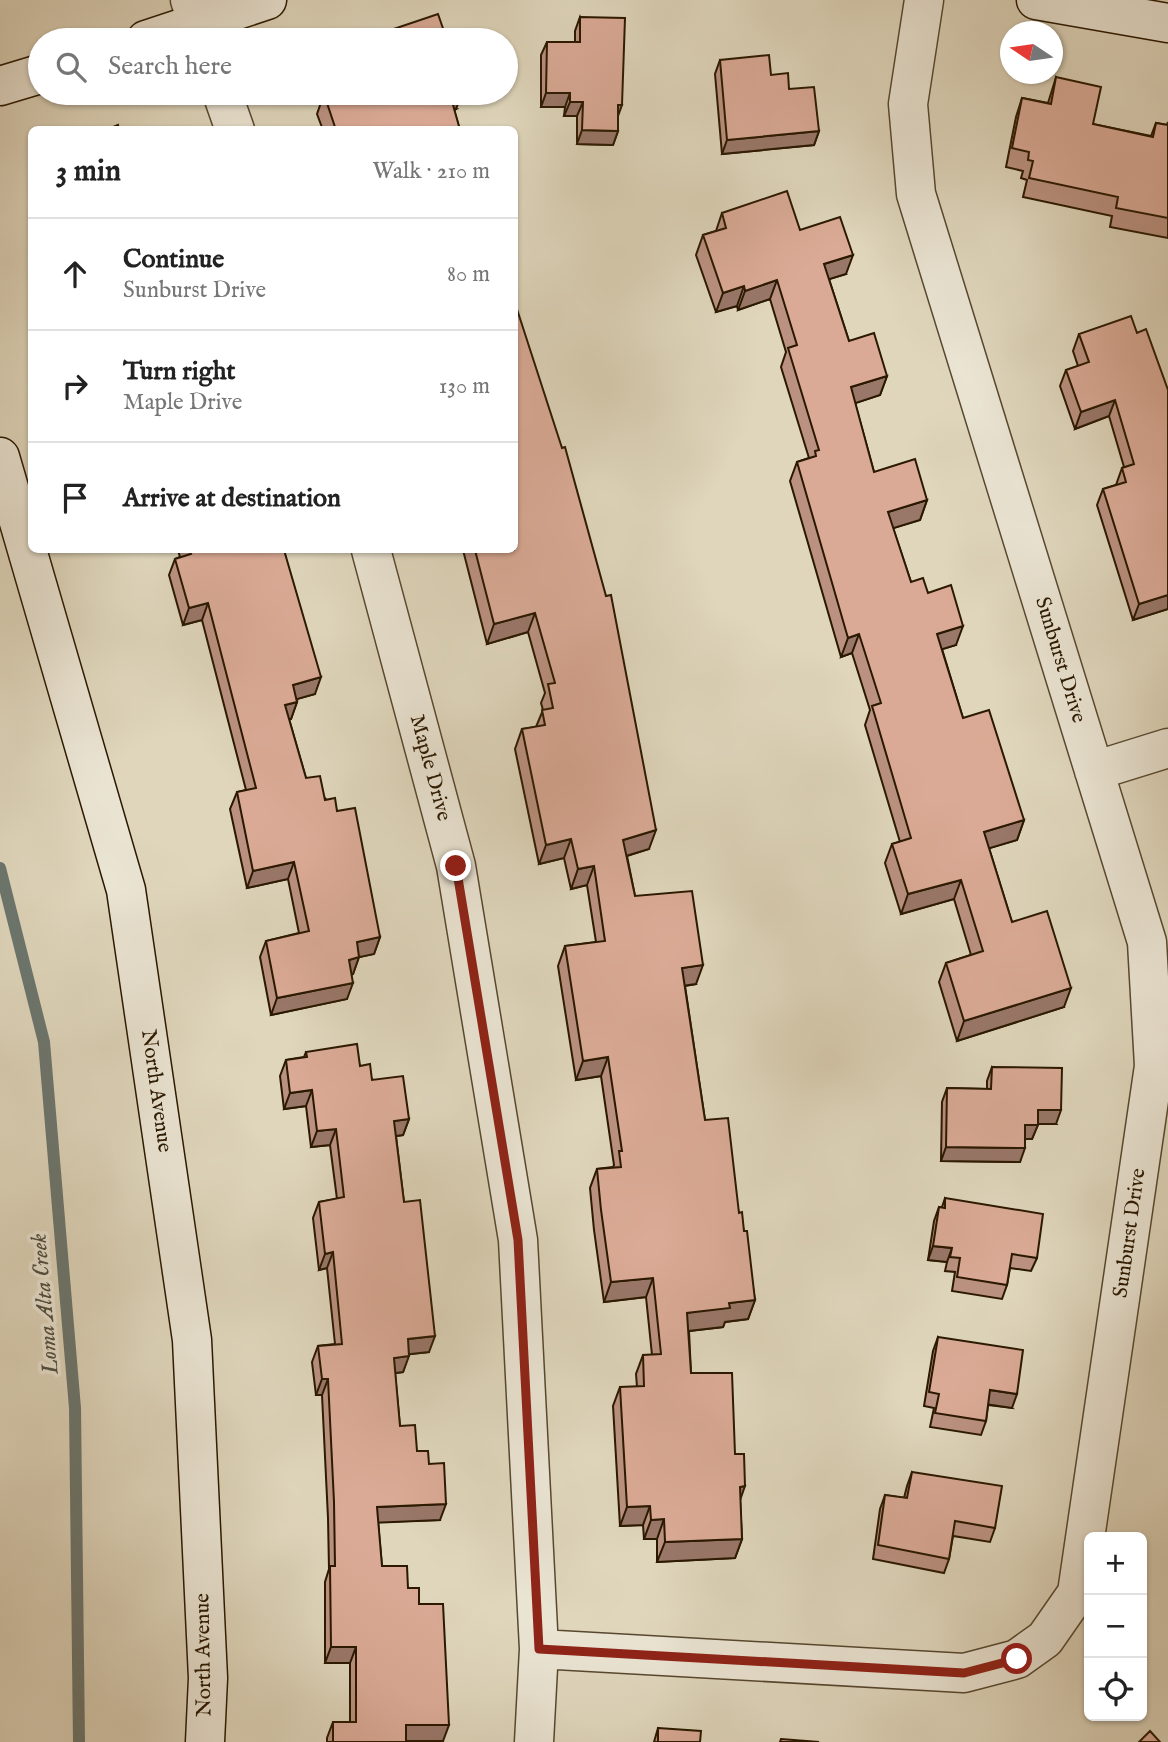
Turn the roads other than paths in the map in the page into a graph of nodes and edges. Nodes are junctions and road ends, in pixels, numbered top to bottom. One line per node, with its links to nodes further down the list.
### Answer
1 (267, 0): 4 (street)
2 (924, 0): 14 (street, Sunburst Drive)
3 (1036, 0): 5 (street)
4 (197, 21): 6 (street)
5 (1168, 23)
6 (178, 28)
7 (28, 78): 8 (street)
8 (0, 86)
9 (226, 105): 10 (street)
10 (234, 126)
11 (0, 457): 16 (street, North Avenue)
12 (372, 553): 15 (street, Maple Drive)
13 (1168, 748): 14 (street)
14 (1094, 771): 15 (street, Sunburst Drive)
15 (539, 1649): 17 (street, Maple Drive)
16 (205, 1742)
17 (534, 1742)

